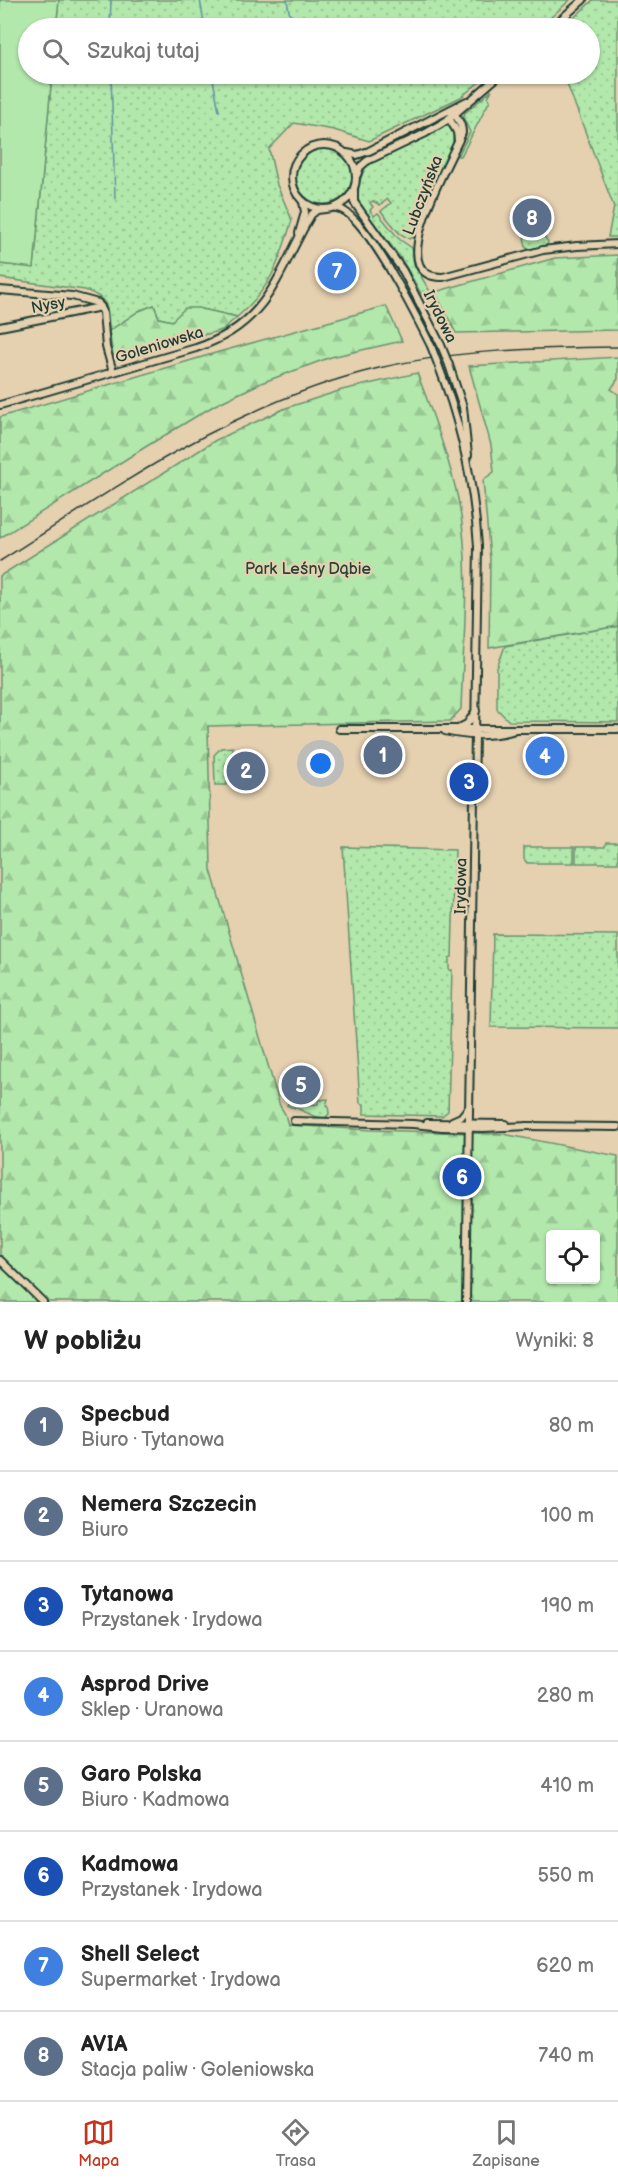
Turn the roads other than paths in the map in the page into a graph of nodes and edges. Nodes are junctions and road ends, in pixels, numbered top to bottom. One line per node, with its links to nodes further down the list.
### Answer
1 (583, 0): 2 (street)
2 (562, 18)
3 (490, 84): 4 (street, Lubczyńska)
4 (451, 115): 5 (street, Lubczyńska); 6 (street, Lubczyńska); 11 (street, Lubczyńska)
5 (344, 151): 6 (street); 8 (street)
6 (356, 178): 7 (street)
7 (355, 187): 9 (street); 18 (street, Irydowa, bridge)
8 (301, 200): 10 (street); 12 (street, Goleniowska)
9 (332, 208): 10 (street); 18 (street, Irydowa, bridge)
10 (324, 209): 12 (street, Goleniowska)
11 (618, 244)
12 (290, 256): 16 (street, Goleniowska)
13 (0, 290): 14 (street)
14 (101, 307): 15 (street, Nysy); 16 (street)
15 (0, 327)
16 (113, 372): 17 (street, Goleniowska)
17 (0, 405)
18 (469, 471): 19 (street, Irydowa)
19 (476, 711): 20 (street); 24 (street, Irydowa)
20 (458, 728): 23 (street); 24 (street)
21 (339, 729): 23 (street)
22 (618, 729): 24 (street)
23 (441, 730): 24 (street)
24 (476, 731): 25 (street, Irydowa)
25 (469, 1106): 27 (street); 29 (street, Irydowa)
26 (294, 1121): 28 (street)
27 (450, 1122): 28 (street); 29 (street)
28 (413, 1124): 29 (street)
29 (469, 1125): 30 (street); 33 (street, Irydowa)
30 (618, 1127)
31 (0, 1260): 32 (street)
32 (43, 1302)
33 (466, 1302)

